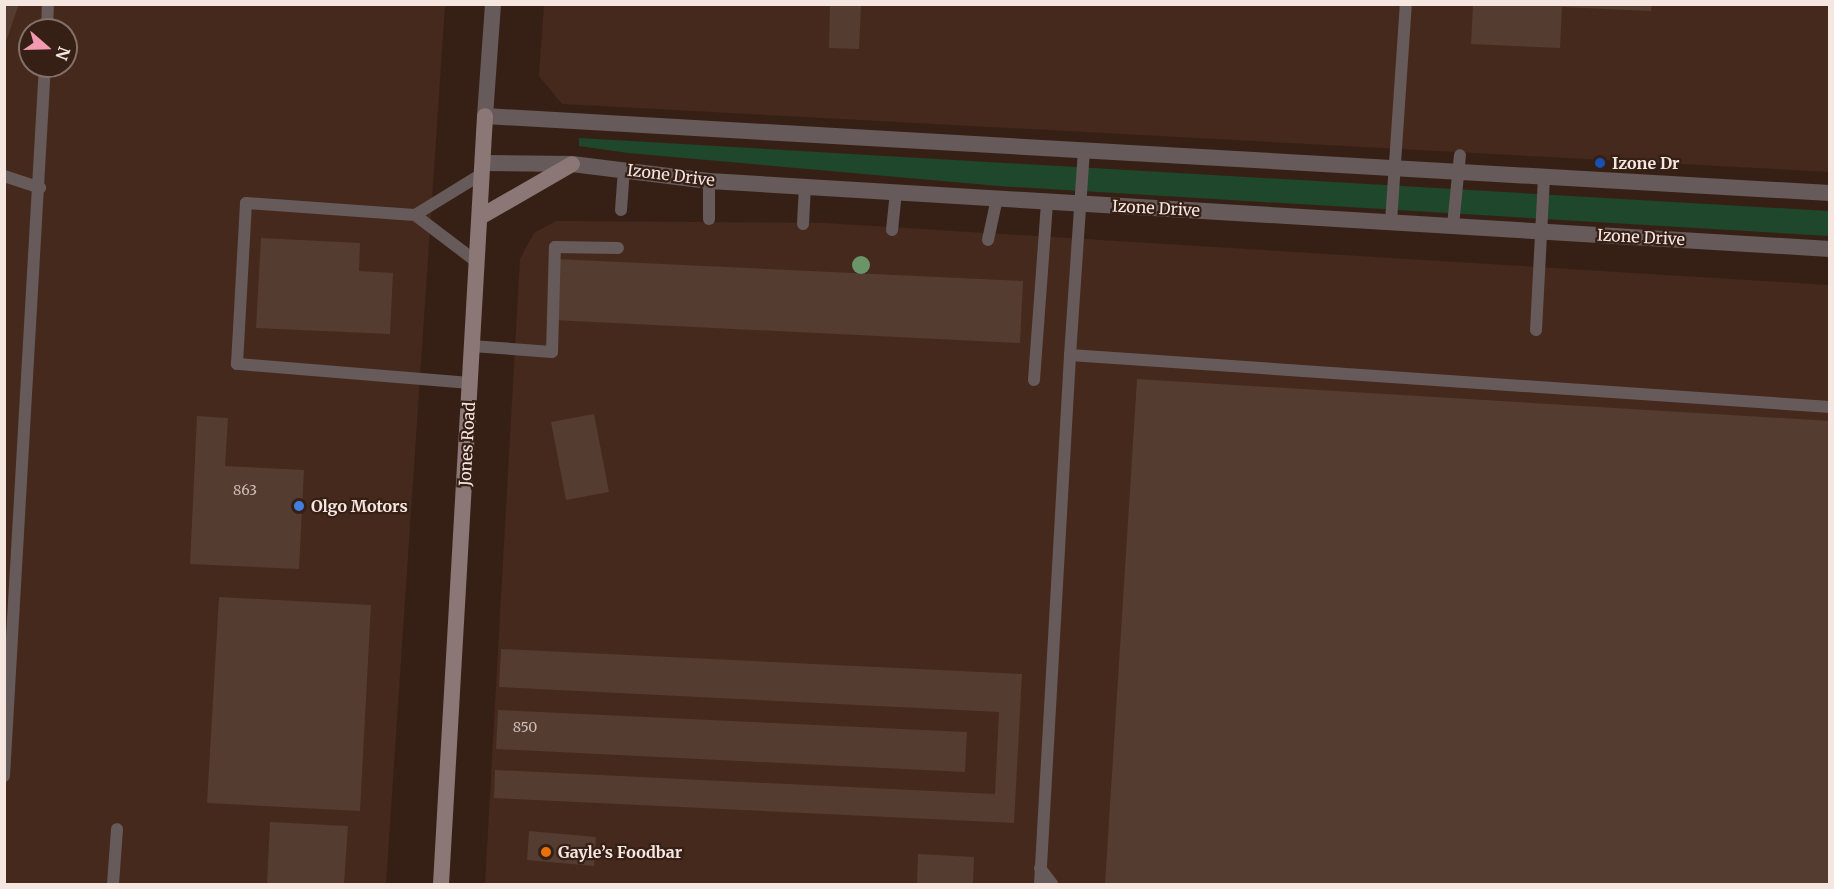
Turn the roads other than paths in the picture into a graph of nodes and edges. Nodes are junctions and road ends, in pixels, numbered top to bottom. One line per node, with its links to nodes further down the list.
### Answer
1 (493, 4): 4 (street, Jones Road)
2 (1406, 4): 8 (lane)
3 (44, 78): 15 (lane)
4 (485, 116): 5 (street); 9 (main road, Jones Road)
5 (1084, 149): 8 (street); 20 (lane)
6 (1459, 163): 8 (street); 12 (street); 27 (lane)
7 (572, 164): 9 (street, Izone Drive); 10 (street, Izone Drive); 23 (main road)
8 (1395, 167): 25 (lane)
9 (483, 169): 22 (lane); 23 (main road, Jones Road)
10 (624, 169): 13 (street, Izone Drive); 21 (lane)
11 (4, 176): 15 (lane)
12 (1544, 177): 17 (street); 29 (lane)
13 (709, 181): 14 (street, Izone Drive); 24 (lane)
14 (806, 186): 16 (street, Izone Drive); 26 (lane)
15 (39, 188): 40 (lane)
16 (896, 192): 18 (street, Izone Drive); 28 (lane)
17 (1830, 193)
18 (997, 198): 19 (street, Izone Drive); 30 (lane)
19 (1047, 201): 20 (street, Izone Drive); 37 (lane)
20 (1082, 204): 25 (street, Izone Drive); 36 (lane)
21 (621, 210)
22 (415, 215): 33 (lane); 38 (lane)
23 (480, 217): 33 (main road, Jones Road)
24 (709, 219)
25 (1391, 222): 27 (street, Izone Drive)
26 (803, 224)
27 (1453, 226): 29 (street, Izone Drive)
28 (892, 230)
29 (1542, 231): 32 (street, Izone Drive); 34 (lane)
30 (988, 240)
31 (618, 248): 35 (lane)
32 (1830, 249)
33 (477, 262): 35 (main road, Jones Road)
34 (1536, 330)
35 (472, 346): 38 (main road, Jones Road)
36 (1070, 354): 39 (lane); 42 (lane)
37 (1034, 380)
38 (470, 382): 44 (main road, Jones Road)
39 (1830, 407)
40 (4, 776)
41 (117, 829): 43 (lane)
42 (1041, 868): 45 (lane); 46 (lane)
43 (113, 885)
44 (441, 885)
45 (1040, 885)
46 (1052, 885)

